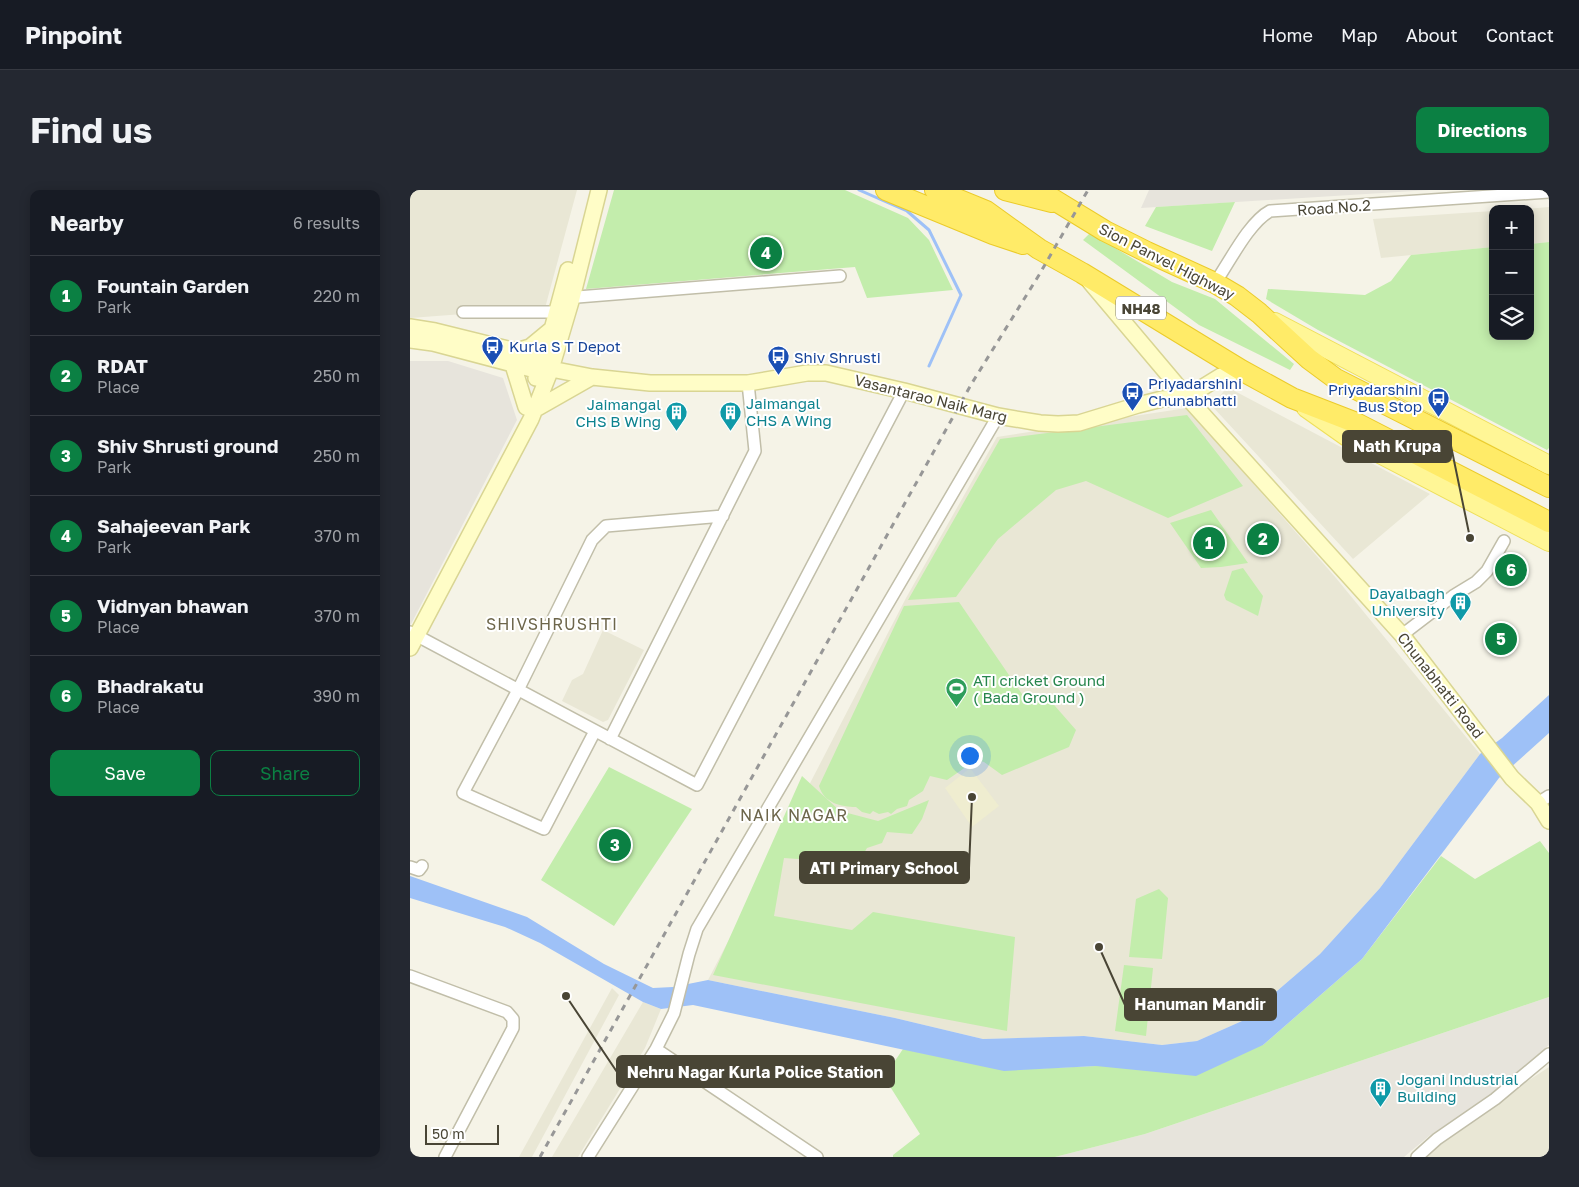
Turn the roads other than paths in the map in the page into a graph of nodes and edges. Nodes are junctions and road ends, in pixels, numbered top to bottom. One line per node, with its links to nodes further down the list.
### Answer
1 (588, 190): 13 (street)
2 (599, 190): 13 (street)
3 (886, 190): 9 (highway)
4 (935, 190): 9 (highway, NH48)
5 (1006, 190): 8 (highway)
6 (1038, 190): 8 (highway, Sion Panvel Highway)
7 (1549, 192): 12 (street, Road No.2)
8 (1065, 206): 12 (highway, Sion Panvel Highway)
9 (1039, 249): 10 (highway, NH48)
10 (1082, 273): 22 (highway, NH48); 26 (street, Chunabhatti Road)
11 (840, 276): 13 (street)
12 (1216, 283): 15 (highway, Sion Panvel Highway)
13 (564, 303): 14 (street); 17 (street); 21 (street)
14 (464, 312)
15 (1259, 313): 30 (main road); 31 (highway, Sion Panvel Highway)
16 (410, 327): 18 (street, Vasantarao Naik Marg)
17 (553, 328): 20 (street); 21 (street)
18 (434, 337): 19 (street, Vasantarao Naik Marg); 20 (street, Vasantarao Naik Marg)
19 (410, 340)
20 (514, 358): 21 (street, Vasantarao Naik Marg); 28 (street)
21 (545, 366): 23 (street, Vasantarao Naik Marg); 28 (street)
22 (1241, 370): 26 (street, Vasantarao Naik Marg); 27 (highway, NH48)
23 (592, 377): 24 (street, Vasantarao Naik Marg); 28 (street)
24 (748, 383): 25 (street, Vasantarao Naik Marg); 32 (street)
25 (904, 391): 29 (street, Vasantarao Naik Marg); 39 (street)
26 (1187, 397): 29 (street, Vasantarao Naik Marg); 35 (street, Chunabhatti Road)
27 (1292, 398): 33 (highway); 33 (main road)
28 (530, 409): 36 (street)
29 (998, 416): 43 (street)
30 (1549, 465)
31 (1549, 488)
32 (723, 516): 37 (street); 39 (street)
33 (1544, 533)
34 (1504, 541): 35 (street)
35 (1402, 635): 40 (street, Chunabhatti Road)
36 (412, 636): 37 (street)
37 (518, 690): 38 (street); 38 (street)
38 (595, 730): 39 (street)
39 (610, 739)
40 (1544, 800): 41 (street, Chunabhatti Road)
41 (1549, 821)
42 (411, 978): 45 (street)
43 (656, 1049): 46 (street); 47 (street)
44 (1549, 1054): 48 (street)
45 (445, 1157)
46 (588, 1157)
47 (817, 1157)
48 (1417, 1157)

